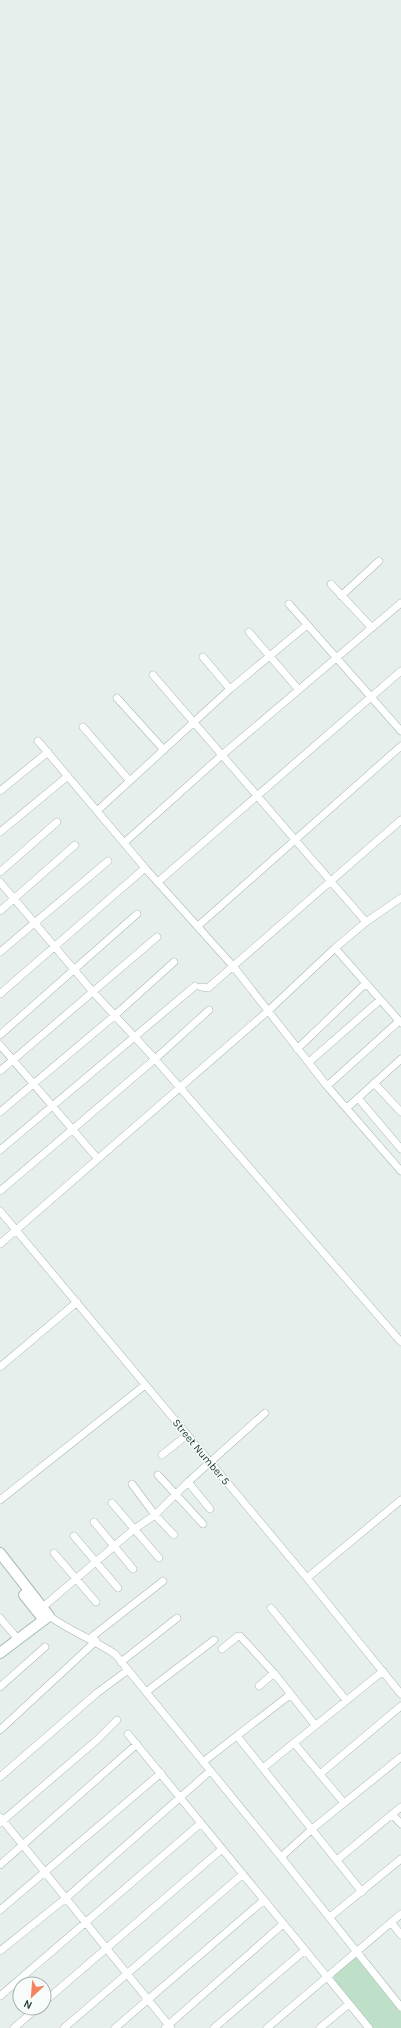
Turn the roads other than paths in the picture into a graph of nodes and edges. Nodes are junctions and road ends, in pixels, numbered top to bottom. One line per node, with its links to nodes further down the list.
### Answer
1 (379, 562): 3 (street)
2 (331, 584): 3 (street)
3 (342, 596): 7 (street)
4 (401, 603): 7 (street)
5 (289, 604): 6 (street)
6 (307, 625): 9 (street); 11 (street)
7 (372, 628): 11 (street)
8 (249, 632): 9 (street)
9 (270, 656): 14 (street); 15 (street)
10 (203, 657): 14 (street)
11 (336, 658): 15 (street); 17 (street)
12 (401, 672): 17 (street)
13 (153, 675): 18 (street)
14 (230, 689): 18 (street)
15 (299, 690): 25 (street)
16 (117, 698): 23 (street)
17 (370, 698): 20 (street); 29 (street)
18 (194, 723): 23 (street); 25 (street)
19 (83, 727): 27 (street)
20 (401, 732)
21 (38, 741): 24 (street)
22 (401, 746): 34 (street)
23 (164, 750): 27 (street)
24 (48, 752): 26 (street); 28 (street)
25 (222, 755): 29 (street); 35 (street)
26 (68, 776): 30 (street); 33 (street)
27 (129, 780): 30 (street)
28 (0, 791)
29 (257, 796): 34 (street); 40 (street)
30 (97, 811): 35 (street)
31 (401, 820): 41 (street)
32 (57, 822): 39 (street)
33 (0, 832)
34 (294, 839): 41 (street); 49 (street)
35 (125, 842): 38 (street)
36 (76, 845): 44 (street)
37 (108, 861): 47 (street)
38 (145, 868): 40 (street); 51 (street)
39 (0, 872)
40 (159, 881): 49 (street)
41 (330, 881): 48 (street); 55 (street)
42 (0, 882): 44 (street)
43 (401, 898): 48 (street)
44 (14, 899): 45 (street); 47 (street)
45 (0, 911)
46 (137, 914): 56 (street)
47 (34, 922): 51 (street); 53 (street)
48 (366, 922): 52 (street)
49 (198, 926): 55 (street)
50 (157, 937): 58 (street)
51 (55, 947): 56 (street); 59 (street)
52 (336, 948): 57 (street); 62 (street)
53 (0, 952)
54 (174, 962): 63 (street)
55 (233, 966): 62 (street); 66 (street)
56 (75, 968): 58 (street); 65 (street)
57 (366, 983): 60 (street); 68 (street)
58 (93, 992): 63 (street); 71 (street)
59 (0, 994)
60 (380, 1000): 64 (street); 72 (street)
61 (209, 1010): 69 (street)
62 (268, 1011): 68 (street); 77 (street)
63 (114, 1016): 66 (street); 75 (street)
64 (400, 1022): 76 (street)
65 (0, 1035)
66 (133, 1037): 69 (street); 79 (street)
67 (0, 1045): 71 (street)
68 (297, 1049): 72 (street)
69 (155, 1059): 77 (street); 83 (street)
70 (401, 1059): 74 (street)
71 (13, 1060): 73 (street); 75 (street)
72 (309, 1062): 76 (street)
73 (0, 1072)
74 (374, 1083): 78 (street); 82 (street)
75 (33, 1084): 79 (street); 81 (street)
76 (327, 1086): 80 (street)
77 (179, 1088): 86 (street); 93 (street)
78 (358, 1098): 80 (street); 84 (street)
79 (52, 1106): 83 (street); 85 (street)
80 (348, 1108): 87 (street)
81 (0, 1112)
82 (401, 1112)
83 (72, 1129): 86 (street); 88 (street)
84 (401, 1149)
85 (0, 1150)
86 (98, 1159): 90 (street)
87 (401, 1170)
88 (0, 1191)
89 (0, 1211): 90 (street, Street Number 5)
90 (16, 1231): 91 (street); 92 (street, Street Number 5)
91 (0, 1244)
92 (77, 1302): 94 (street); 95 (street, Street Number 5)
93 (401, 1342)
94 (0, 1367)
95 (145, 1385): 97 (street, Street Number 5); 104 (street)
96 (265, 1413): 99 (street)
97 (187, 1435): 98 (street); 99 (street, Street Number 5)
98 (162, 1455)
99 (210, 1462): 101 (street); 122 (street, Street Number 5)
100 (158, 1475): 103 (street)
101 (188, 1482): 103 (street); 107 (street)
102 (132, 1484): 108 (street)
103 (176, 1494): 108 (street); 110 (street)
104 (0, 1500)
105 (401, 1500): 122 (street)
106 (112, 1503): 111 (street)
107 (210, 1509)
108 (155, 1515): 111 (street); 112 (street)
109 (94, 1522): 114 (street)
110 (203, 1524)
111 (133, 1530): 114 (street); 117 (street)
112 (174, 1535)
113 (74, 1536): 118 (street)
114 (114, 1546): 118 (street); 120 (street)
115 (0, 1553): 126 (street)
116 (54, 1553): 121 (street)
117 (159, 1558)
118 (95, 1562): 121 (street); 124 (street)
119 (0, 1563): 129 (street)
120 (133, 1569)
121 (76, 1578): 125 (street); 126 (street)
122 (307, 1578): 139 (street, Street Number 5)
123 (163, 1581): 132 (street)
124 (118, 1588)
125 (96, 1602)
126 (43, 1608): 129 (street)
127 (271, 1608): 146 (street)
128 (0, 1618): 131 (street)
129 (46, 1618): 131 (street); 132 (street)
130 (177, 1618): 137 (street)
131 (18, 1639): 136 (street)
132 (92, 1640): 137 (street); 150 (street)
133 (214, 1640): 143 (street)
134 (45, 1647): 142 (street)
135 (222, 1649): 140 (street)
136 (0, 1653)
137 (121, 1662): 138 (street)
138 (128, 1670): 143 (street); 161 (street)
139 (383, 1671): 145 (street, Street Number 5); 146 (street)
140 (274, 1673): 141 (street); 144 (street)
141 (259, 1686)
142 (0, 1687)
143 (146, 1692): 156 (street)
144 (291, 1694): 149 (street); 152 (street)
145 (401, 1694)
146 (346, 1700): 149 (street)
147 (401, 1706): 160 (street)
148 (117, 1720): 166 (street)
149 (315, 1725): 153 (street)
150 (0, 1730)
151 (128, 1734): 154 (street)
152 (237, 1736): 156 (street); 157 (street)
153 (294, 1743): 157 (street); 160 (street)
154 (137, 1744): 159 (street); 170 (street)
155 (400, 1760): 163 (street)
156 (203, 1762): 158 (street)
157 (263, 1768): 169 (street)
158 (210, 1771): 162 (street); 172 (street)
159 (161, 1774): 162 (street); 176 (street)
160 (320, 1774): 163 (street)
161 (0, 1778)
162 (180, 1797): 167 (street); 179 (street)
163 (344, 1803): 169 (street)
164 (401, 1807): 165 (street)
165 (392, 1814): 168 (street); 173 (street)
166 (1, 1820): 170 (street)
167 (201, 1823): 171 (street); 184 (street)
168 (401, 1824)
169 (312, 1829): 172 (street); 173 (street)
170 (23, 1845): 175 (street); 176 (street)
171 (222, 1849): 177 (street); 188 (street)
172 (281, 1857): 183 (street)
173 (337, 1860): 178 (street)
174 (401, 1860): 178 (street)
175 (0, 1865)
176 (45, 1872): 179 (street); 181 (street)
177 (243, 1874): 180 (street); 192 (street)
178 (362, 1892): 183 (street)
179 (66, 1898): 184 (street); 190 (street)
180 (264, 1900): 186 (street); 196 (street)
181 (0, 1910)
182 (401, 1914): 185 (street)
183 (330, 1917): 191 (street)
184 (85, 1922): 188 (street); 195 (street)
185 (391, 1922): 187 (street); 191 (street)
186 (283, 1924): 189 (street); 200 (street)
187 (401, 1935)
188 (107, 1948): 192 (street); 194 (street)
189 (305, 1950): 193 (street); 204 (street)
190 (0, 1951)
191 (356, 1952): 193 (street); 198 (street)
192 (127, 1974): 196 (street); 202 (street)
193 (327, 1976): 197 (street); 205 (street)
194 (52, 1995)
195 (0, 1996)
196 (148, 2000): 200 (street); 203 (street)
197 (349, 2004): 206 (street); 207 (street)
198 (401, 2007)
199 (28, 2016): 201 (street)
200 (168, 2027)
201 (14, 2028)
202 (64, 2028)
203 (115, 2028)
204 (214, 2028)
205 (267, 2028)
206 (320, 2028)
207 (368, 2028)

